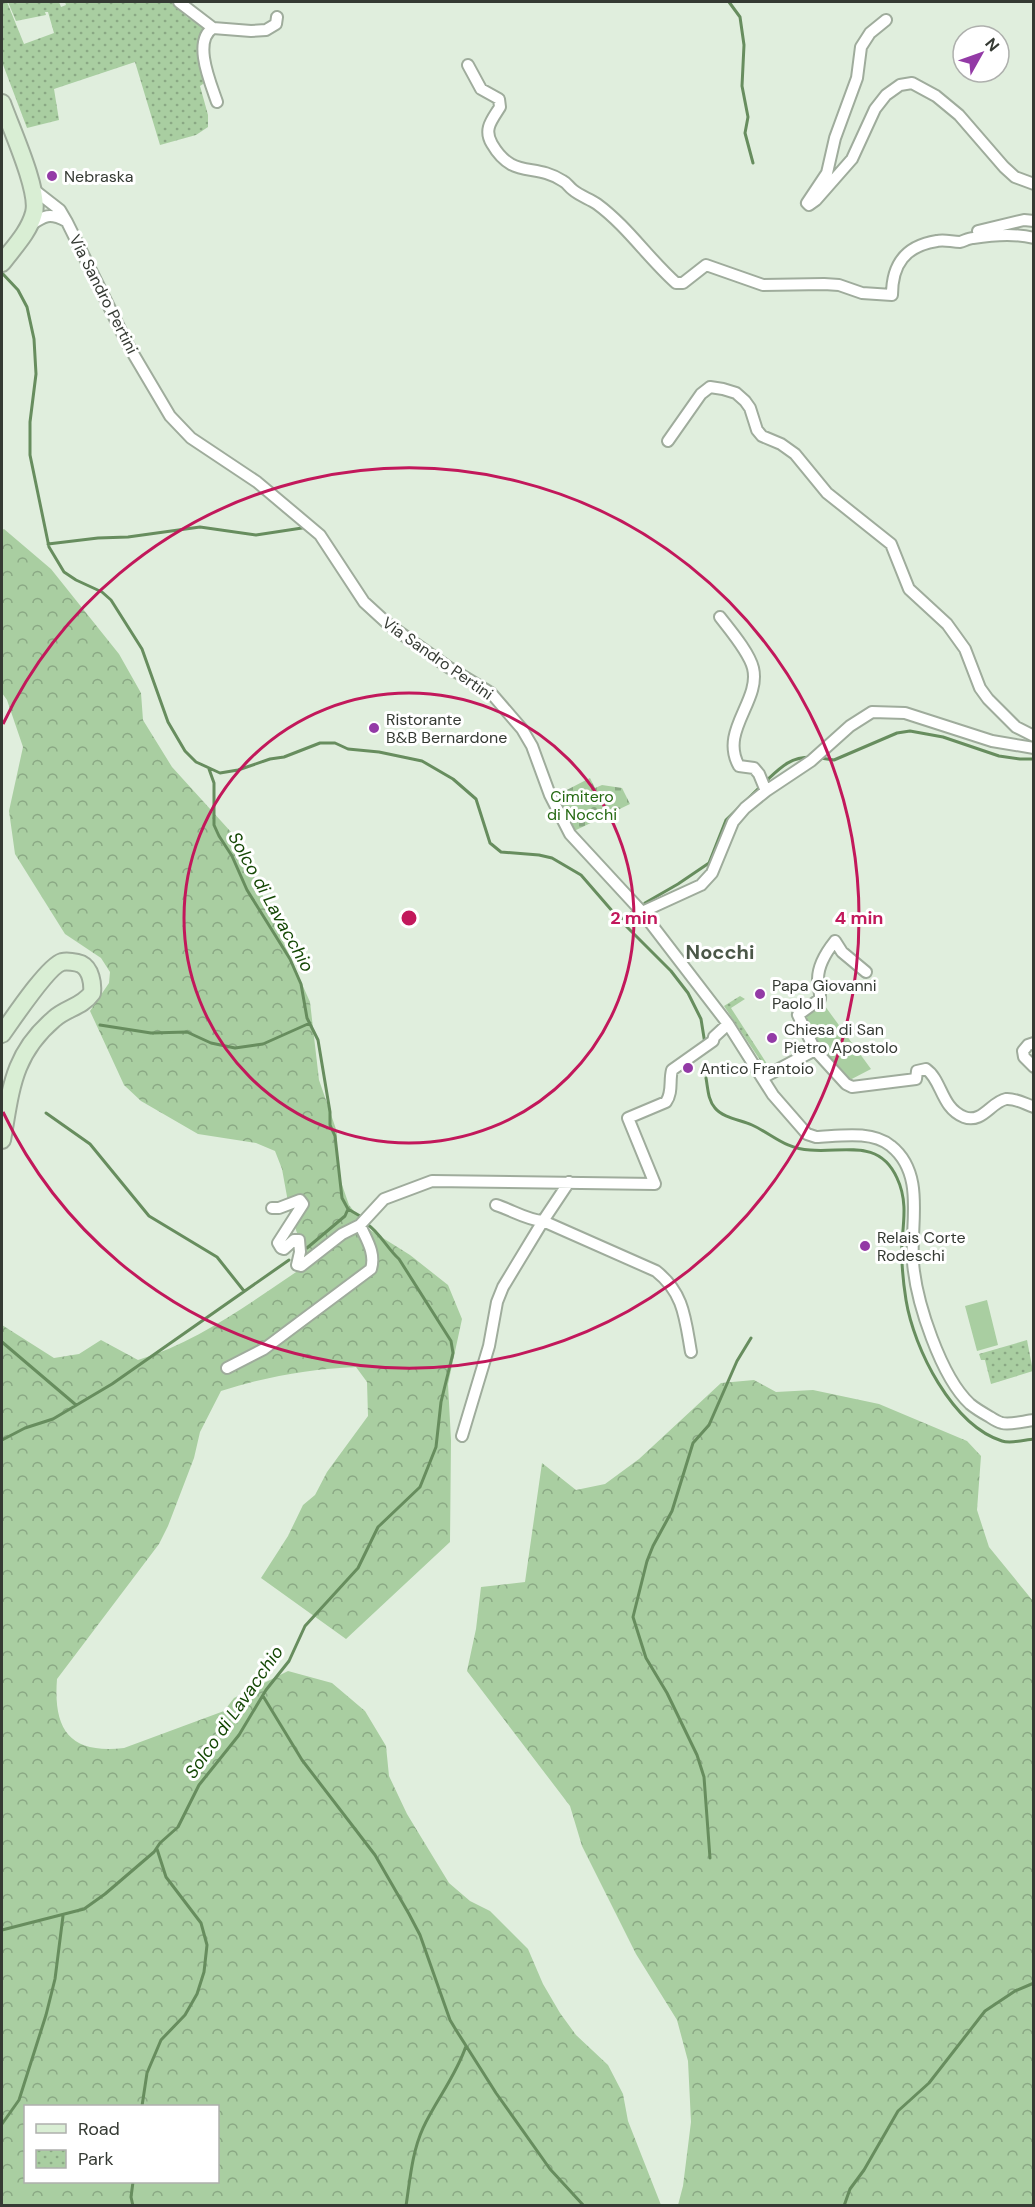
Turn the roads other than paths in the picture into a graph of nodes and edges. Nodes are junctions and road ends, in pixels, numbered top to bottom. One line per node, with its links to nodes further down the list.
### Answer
1 (179, 2): 4 (street)
2 (277, 17): 4 (street)
3 (886, 20): 8 (street)
4 (213, 28): 6 (street)
5 (468, 65): 14 (street)
6 (217, 102)
7 (2, 103): 9 (main road)
8 (1034, 184)
9 (33, 189): 11 (street, Via Sandro Pertini); 12 (main road)
10 (1034, 221): 14 (street)
11 (67, 222): 12 (street, Via Sandro Pertini); 21 (street, Via Sandro Pertini)
12 (29, 226): 15 (main road)
13 (1034, 238): 14 (street)
14 (960, 242)
15 (2, 263)
16 (668, 441): 18 (street)
17 (720, 617): 20 (street)
18 (1034, 735)
19 (1034, 748): 20 (street)
20 (766, 791): 21 (street)
21 (642, 912): 23 (street, Via Sandro Pertini)
22 (866, 972): 26 (street)
23 (728, 1024): 28 (street, Via Sandro Pertini); 31 (street)
24 (2, 1034): 30 (main road)
25 (1034, 1043): 27 (street)
26 (815, 1050): 28 (street); 29 (street)
27 (1034, 1067)
28 (762, 1077): 38 (street, Via Sandro Pertini)
29 (1034, 1107)
30 (2, 1140)
31 (569, 1182): 34 (street); 35 (street)
32 (496, 1205): 34 (street)
33 (272, 1208): 35 (street)
34 (543, 1221): 36 (street); 39 (street)
35 (360, 1225): 37 (street)
36 (691, 1352)
37 (227, 1368)
38 (1034, 1420)
39 (462, 1436)

